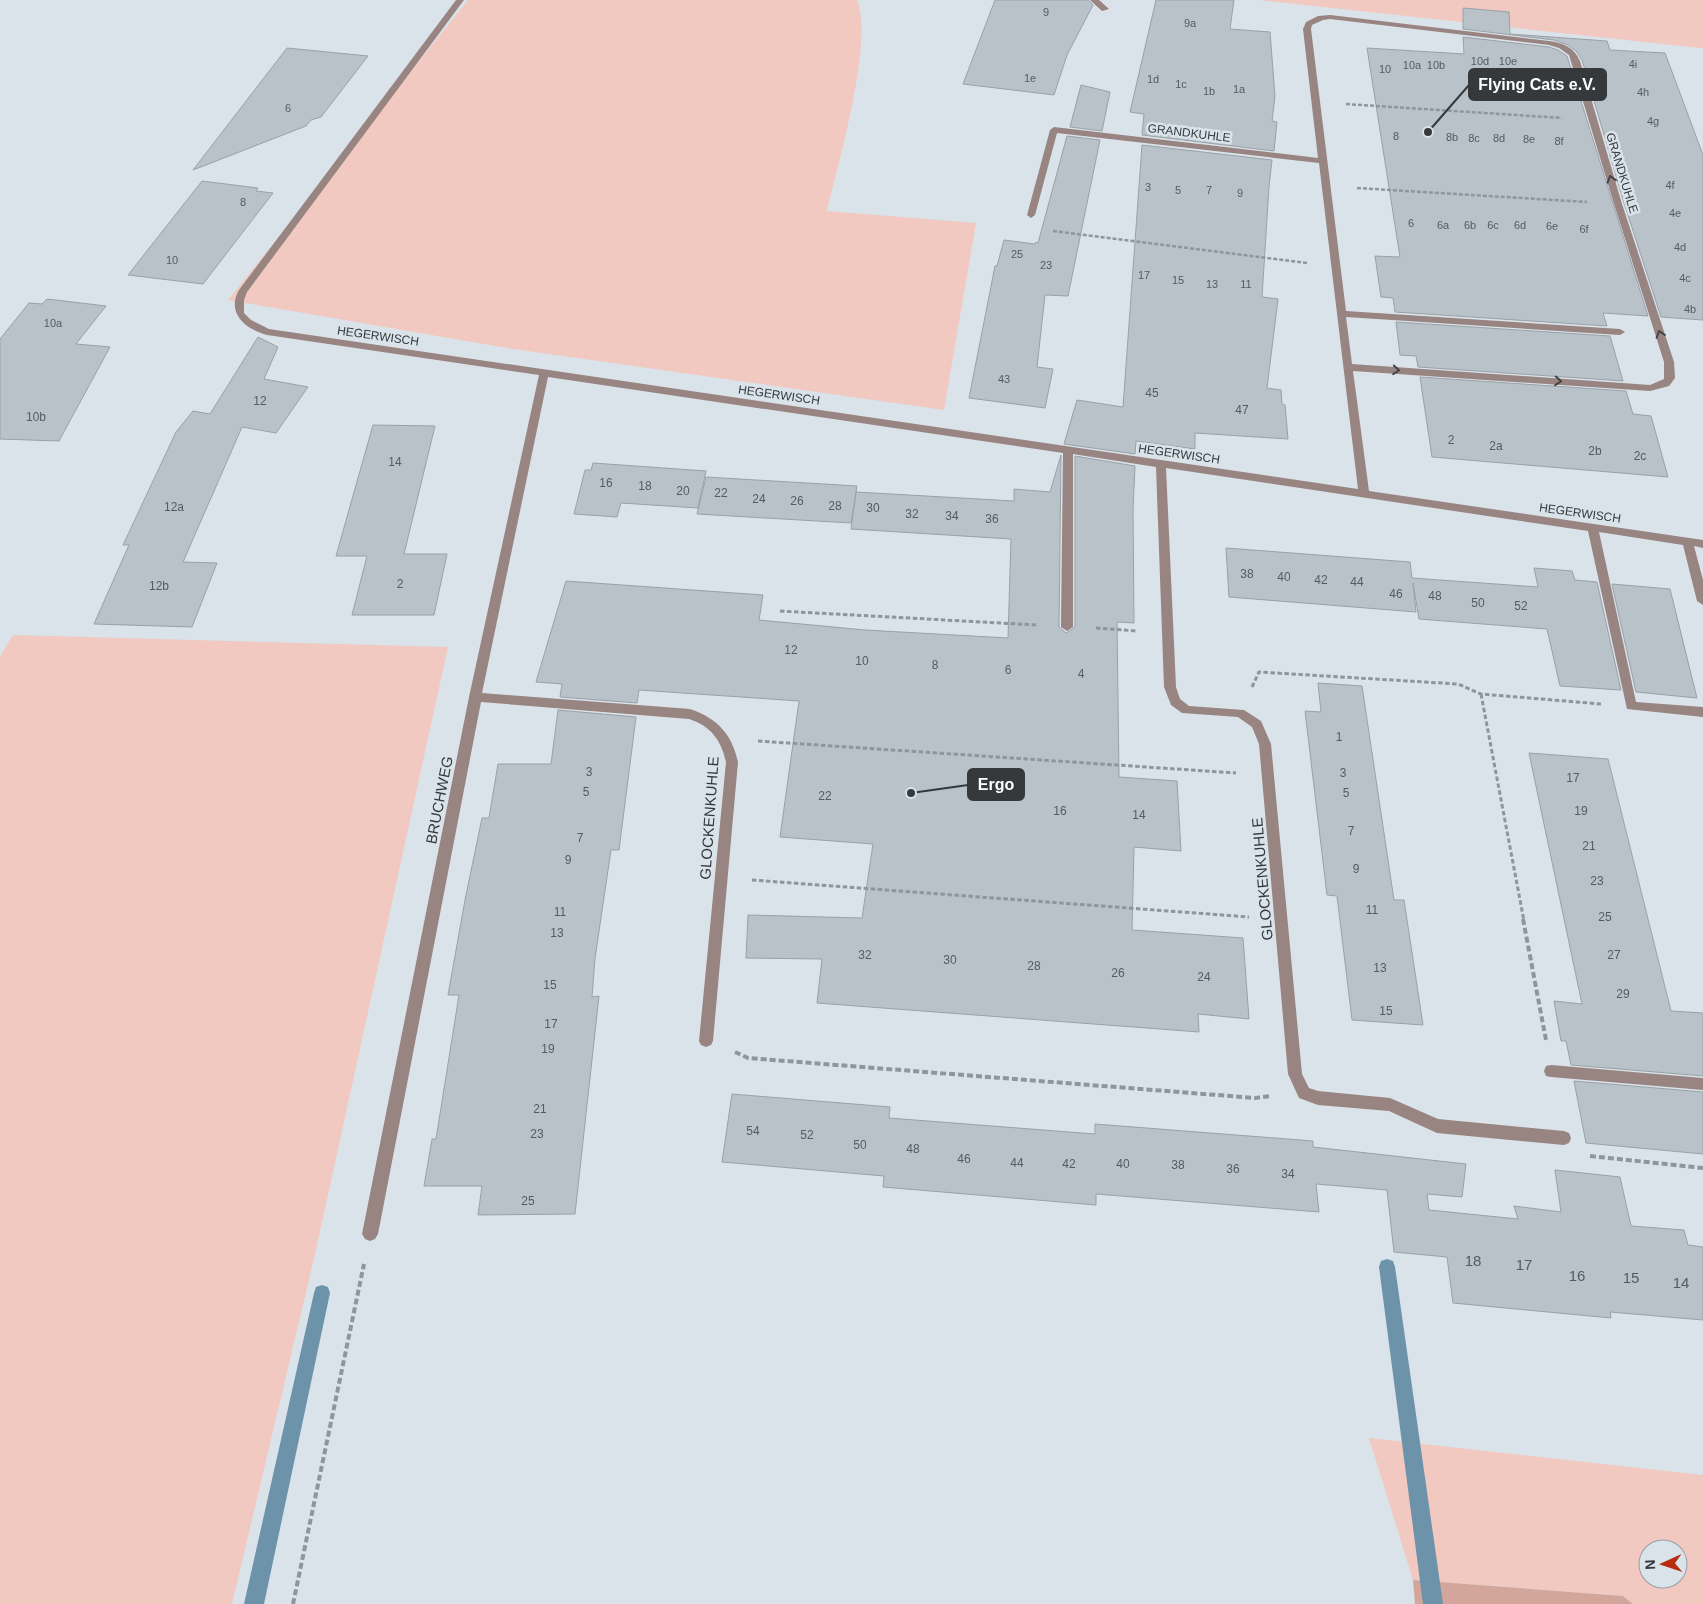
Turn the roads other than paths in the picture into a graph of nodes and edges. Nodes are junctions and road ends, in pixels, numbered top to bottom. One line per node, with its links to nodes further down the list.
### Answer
1 (460, 0): 9 (street, HEGERWISCH)
2 (1094, 0): 3 (street)
3 (1105, 9)
4 (1322, 161): 5 (street, GRANDKUHLE); 6 (street, GRANDKUHLE); 8 (street, GRANDKUHLE, one-way to 4)
5 (1030, 216)
6 (1341, 314): 7 (street); 8 (street, GRANDKUHLE)
7 (1620, 332)
8 (1347, 366): 12 (street, GRANDKUHLE)
9 (544, 373): 10 (street, HEGERWISCH); 18 (street, BRUCHWEG)
10 (1068, 450): 11 (street, HEGERWISCH); 17 (street)
11 (1161, 464): 12 (street, HEGERWISCH); 23 (street, GLOCKENKUHLE)
12 (1364, 494): 13 (street, HEGERWISCH)
13 (1593, 528): 14 (street, HEGERWISCH); 19 (street)
14 (1687, 542): 15 (street, HEGERWISCH); 16 (street)
15 (1703, 544)
16 (1703, 601)
17 (1067, 627)
18 (475, 697): 20 (street, GLOCKENKUHLE); 24 (street, BRUCHWEG)
19 (1703, 712)
20 (706, 1041)
21 (1551, 1071): 22 (street)
22 (1703, 1084)
23 (1564, 1138)
24 (370, 1234)

